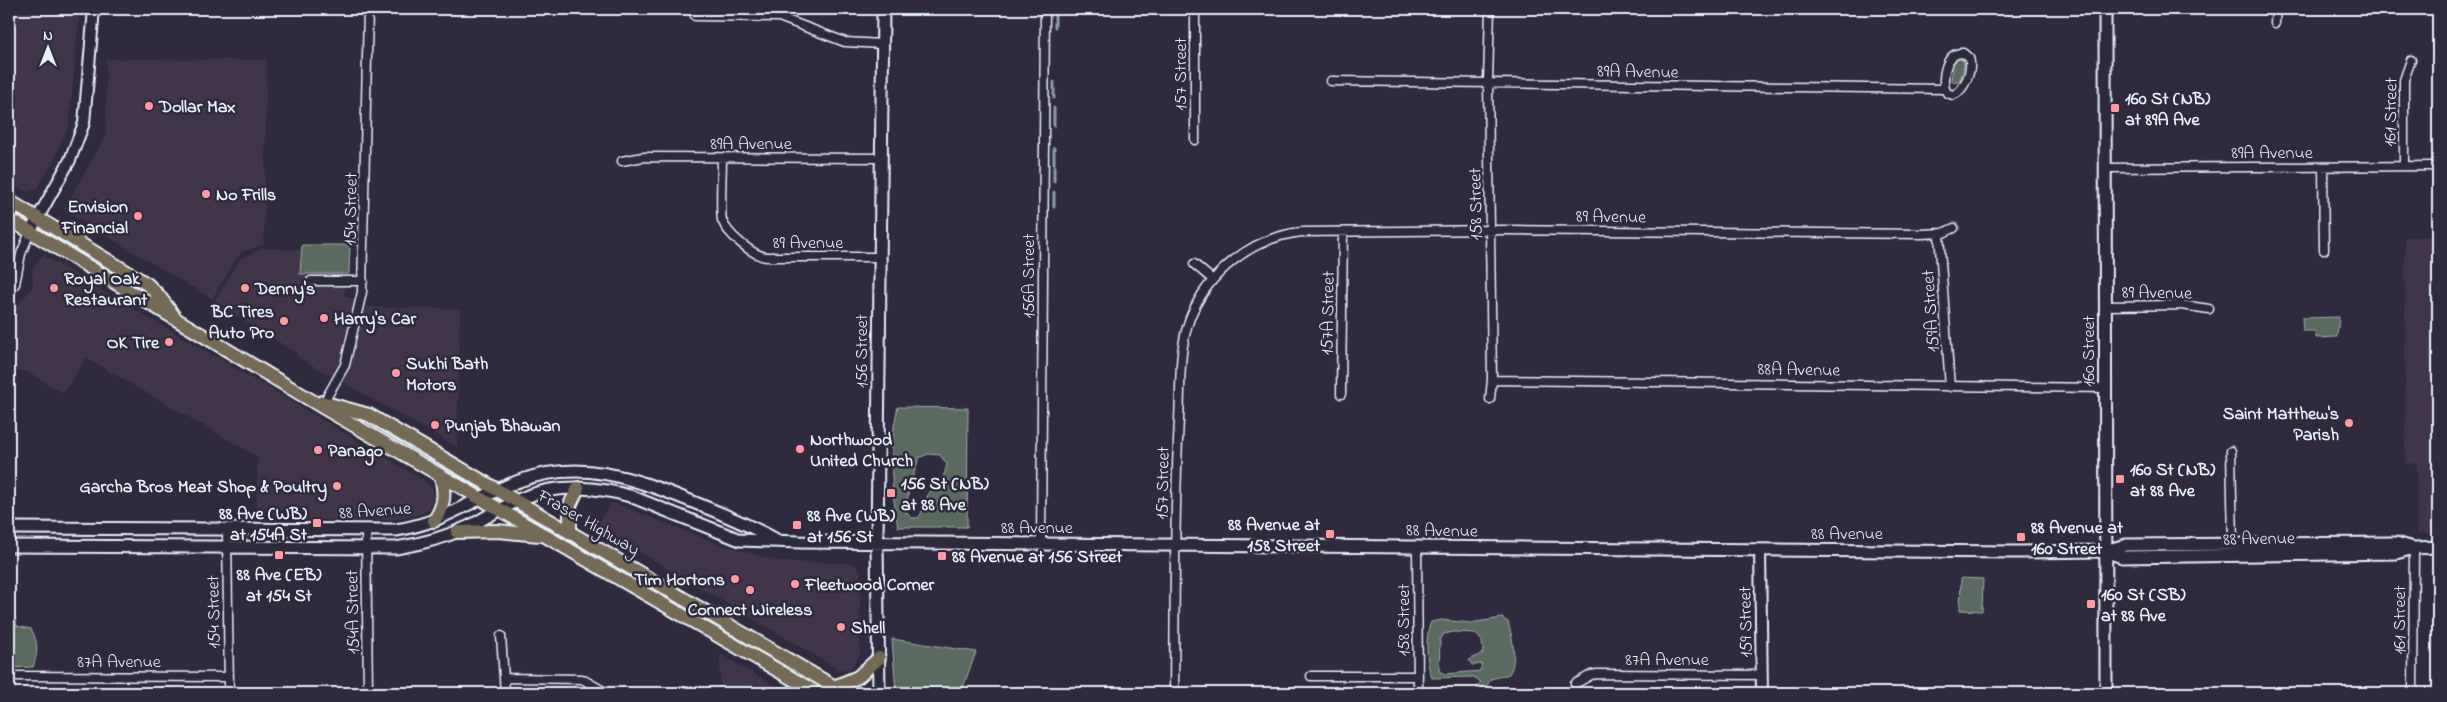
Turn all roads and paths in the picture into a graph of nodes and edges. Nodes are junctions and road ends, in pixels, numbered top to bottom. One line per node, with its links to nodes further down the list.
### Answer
1 (94, 9): 26 (street)
2 (368, 9): 38 (street, 154 Street)
3 (883, 9): 11 (main road, 156 Street)
4 (1045, 9): 66 (street, 156A Street)
5 (1195, 9): 16 (street, 157 Street)
6 (1490, 9): 14 (street, 158 Street)
7 (2105, 9): 23 (main road, 160 Street)
8 (2276, 9): 10 (street)
9 (695, 16): 11 (street)
10 (2275, 23)
11 (882, 44): 18 (main road, 156 Street)
12 (2411, 60): 20 (street, 161 Street)
13 (1331, 81): 14 (street, 89A Avenue)
14 (1488, 82): 15 (street, 89A Avenue); 28 (street, 158 Street)
15 (1945, 90): 15 (street, 89A Avenue)
16 (1195, 140)
17 (722, 158): 18 (street, 89A Avenue); 19 (street, 89A Avenue); 34 (street, 89 Avenue)
18 (880, 158): 34 (main road, 156 Street)
19 (622, 161)
20 (2404, 166): 21 (street, 89A Avenue); 22 (street, 89A Avenue)
21 (2438, 166)
22 (2324, 167): 23 (street, 89A Avenue); 33 (street)
23 (2105, 168): 40 (main road, 160 Street)
24 (9, 201): 26 (main road, Fraser Highway)
25 (9, 219): 29 (main road, Fraser Highway)
26 (38, 219): 29 (street); 42 (main road, Fraser Highway)
27 (1954, 228): 31 (street, 89 Avenue)
28 (1490, 230): 30 (street, 89 Avenue); 31 (street, 89 Avenue); 43 (street, 158 Street)
29 (30, 232): 39 (street); 42 (main road, Fraser Highway)
30 (1343, 232): 32 (street, 89 Avenue); 46 (street, 157A Street)
31 (1939, 234): 44 (street, 159A Street)
32 (1269, 240): 36 (street, 157 Street)
33 (2324, 250)
34 (879, 257): 65 (main road, 156 Street)
35 (1194, 264): 36 (street)
36 (1213, 280): 68 (street, 157 Street)
37 (310, 281): 38 (street)
38 (363, 281): 49 (street, 154 Street)
39 (10, 291)
40 (2105, 306): 41 (street, 89 Avenue); 45 (main road, 160 Street)
41 (2209, 309)
42 (176, 319): 47 (main road, Fraser Highway)
43 (1492, 380): 44 (street, 88A Avenue); 48 (street, 158 Street)
44 (1950, 387): 45 (street, 88A Avenue)
45 (2105, 388): 76 (main road, 160 Street)
46 (1341, 394)
47 (308, 398): 49 (main road, Fraser Highway); 51 (main road, Fraser Highway)
48 (1490, 399)
49 (324, 402): 53 (main road, Fraser Highway)
50 (2231, 451): 67 (street)
51 (441, 476): 54 (main road, Fraser Highway); 57 (main road)
52 (578, 488): 55 (main road, 88 Avenue); 61 (main road); 64 (main road, 88 Avenue)
53 (499, 490): 54 (main road, 88 Avenue); 55 (main road, Fraser Highway); 64 (main road, 88 Avenue)
54 (481, 499): 56 (main road, Fraser Highway); 57 (main road, 88 Avenue)
55 (516, 501): 56 (main road, 88 Avenue); 61 (main road, Fraser Highway)
56 (499, 509): 62 (main road, 88 Avenue); 63 (main road, Fraser Highway)
57 (434, 521): 60 (main road, 88 Avenue)
58 (9, 528): 59 (main road, 88 Avenue)
59 (227, 530): 60 (main road, 88 Avenue); 70 (street, 154 Street)
60 (366, 531): 73 (street, 154A Street)
61 (570, 531): 86 (main road, Fraser Highway)
62 (457, 532): 63 (main road); 73 (main road, 88 Avenue)
63 (544, 536): 91 (main road, Fraser Highway)
64 (779, 541): 65 (main road, 88 Avenue)
65 (877, 543): 66 (main road, 88 Avenue); 78 (main road, 156 Street)
66 (1041, 544): 68 (main road, 88 Avenue)
67 (2233, 544): 74 (main road, 88 Avenue); 76 (main road, 88 Avenue)
68 (1176, 545): 71 (main road, 88 Avenue); 93 (street, 157 Street)
69 (9, 546): 70 (main road, 88 Avenue)
70 (227, 547): 73 (main road, 88 Avenue); 83 (street, 154 Street)
71 (1417, 547): 75 (main road, 88 Avenue); 82 (street, 158 Street)
72 (2438, 547): 74 (main road, 88 Avenue)
73 (367, 548): 88 (street, 154A Street)
74 (2414, 548): 76 (main road, 88 Avenue); 97 (street, 161 Street)
75 (1760, 550): 76 (main road, 88 Avenue); 79 (street, 159 Street)
76 (2105, 551): 96 (main road, 160 Street)
77 (501, 636): 84 (street)
78 (879, 658): 86 (main road); 92 (main road, 156 Street)
79 (1762, 675): 85 (street, 87A Avenue); 95 (street, 159 Street)
80 (9, 676): 83 (street, 87A Avenue)
81 (1312, 676): 82 (street)
82 (1418, 676): 94 (street, 158 Street)
83 (229, 677): 87 (street, 154 Street)
84 (505, 678): 89 (street); 90 (street)
85 (1575, 684)
86 (840, 690)
87 (229, 693)
88 (368, 693)
89 (505, 693)
90 (608, 693)
91 (817, 693)
92 (879, 693)
93 (1174, 693)
94 (1418, 693)
95 (1762, 693)
96 (2106, 693)
97 (2413, 693)

